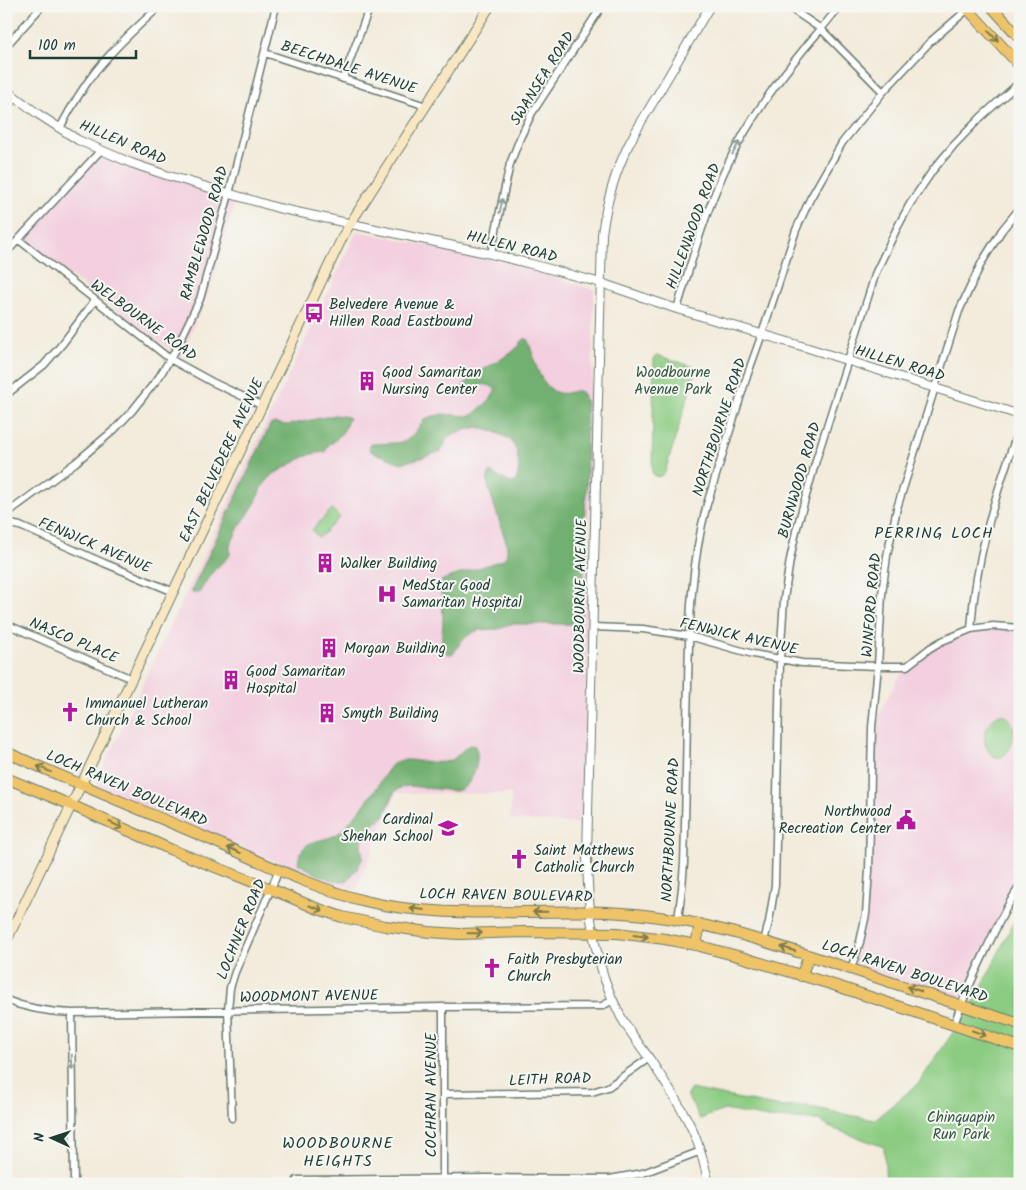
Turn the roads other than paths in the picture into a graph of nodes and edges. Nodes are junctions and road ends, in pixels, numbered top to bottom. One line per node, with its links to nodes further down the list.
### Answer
1 (42, 6): 14 (street)
2 (160, 6): 24 (street)
3 (276, 6): 15 (street, RAMBLEWOOD ROAD)
4 (370, 6): 17 (street)
5 (490, 6): 22 (main road, EAST BELVEDERE AVENUE)
6 (602, 6): 31 (street, SWANSEA ROAD, one-way to 6)
7 (710, 6): 32 (street, WOODBOURNE AVENUE)
8 (788, 6): 12 (street)
9 (840, 6): 12 (street, HILLENWOOD ROAD)
10 (991, 6): 13 (main road)
11 (967, 8): 16 (main road, one-way to 16); 20 (street, NORTHBOURNE ROAD)
12 (821, 29): 20 (street); 34 (street, HILLENWOOD ROAD, one-way to 12)
13 (1020, 38)
14 (6, 46)
15 (264, 52): 17 (street, BEECHDALE AVENUE); 26 (street, RAMBLEWOOD ROAD)
16 (1020, 66)
17 (343, 79): 22 (street, BEECHDALE AVENUE)
18 (1020, 82): 37 (street, BURNWOOD ROAD)
19 (6, 90): 21 (street, HILLEN ROAD)
20 (883, 92): 35 (street, NORTHBOURNE ROAD)
21 (16, 98): 23 (street); 24 (street, HILLEN ROAD)
22 (426, 106): 28 (main road, EAST BELVEDERE AVENUE)
23 (6, 108)
24 (60, 128): 25 (street, HILLEN ROAD)
25 (101, 150): 26 (street, HILLEN ROAD); 29 (street)
26 (229, 194): 28 (street, HILLEN ROAD); 36 (street, RAMBLEWOOD ROAD)
27 (1020, 208): 38 (street, WINFORD ROAD)
28 (350, 224): 31 (street, HILLEN ROAD); 40 (main road, EAST BELVEDERE AVENUE)
29 (19, 240): 30 (street); 33 (street, WELBOURNE ROAD)
30 (6, 253)
31 (491, 254): 32 (street, HILLEN ROAD)
32 (601, 283): 34 (street, HILLEN ROAD); 47 (street, WOODBOURNE AVENUE)
33 (95, 300): 36 (street, WELBOURNE ROAD); 39 (street)
34 (677, 309): 35 (street, HILLEN ROAD)
35 (762, 334): 37 (street, HILLEN ROAD); 50 (street, NORTHBOURNE ROAD)
36 (170, 359): 40 (street, WELBOURNE ROAD); 43 (street, RAMBLEWOOD ROAD)
37 (848, 361): 38 (street, HILLEN ROAD); 51 (street, BURNWOOD ROAD)
38 (935, 388): 41 (street, HILLEN ROAD); 52 (street, WINFORD ROAD)
39 (6, 395)
40 (263, 406): 45 (main road, EAST BELVEDERE AVENUE)
41 (1020, 414)
42 (1020, 426): 49 (street)
43 (6, 514)
44 (6, 523): 45 (street, FENWICK AVENUE)
45 (174, 592): 53 (main road, EAST BELVEDERE AVENUE)
46 (6, 624): 53 (street, NASCO PLACE)
47 (593, 627): 50 (street, FENWICK AVENUE); 61 (street, WOODBOURNE AVENUE)
48 (1020, 628): 49 (street, FENWICK AVENUE)
49 (970, 629): 52 (street, FENWICK AVENUE)
50 (689, 636): 51 (street, FENWICK AVENUE); 62 (street, NORTHBOURNE ROAD)
51 (780, 660): 52 (street, FENWICK AVENUE); 65 (street, BURNWOOD ROAD)
52 (878, 666): 69 (street, WINFORD ROAD)
53 (132, 679): 56 (main road, EAST BELVEDERE AVENUE)
54 (6, 752): 56 (main road, LOCH RAVEN BOULEVARD, one-way to 54)
55 (6, 778): 57 (main road)
56 (82, 785): 57 (main road, EAST BELVEDERE AVENUE); 58 (main road, LOCH RAVEN BOULEVARD, one-way to 56)
57 (71, 805): 60 (main road, one-way to 60); 66 (main road, EAST BELVEDERE AVENUE)
58 (279, 870): 60 (street, LOCHNER ROAD); 61 (main road, LOCH RAVEN BOULEVARD, one-way to 58)
59 (1020, 886): 73 (street)
60 (271, 889): 64 (main road, one-way to 64); 75 (street, LOCHNER ROAD)
61 (589, 911): 62 (main road, LOCH RAVEN BOULEVARD); 64 (street, WOODBOURNE AVENUE)
62 (678, 920): 63 (main road, LOCH RAVEN BOULEVARD)
63 (700, 924): 65 (main road, LOCH RAVEN BOULEVARD); 67 (main road)
64 (593, 932): 67 (main road, one-way to 67); 72 (street, WOODBOURNE AVENUE)
65 (764, 941): 68 (main road, LOCH RAVEN BOULEVARD, one-way to 65)
66 (6, 942)
67 (696, 945): 70 (main road)
68 (809, 956): 69 (main road, LOCH RAVEN BOULEVARD); 70 (main road)
69 (851, 969): 73 (main road, LOCH RAVEN BOULEVARD, one-way to 69)
70 (801, 976): 78 (main road)
71 (6, 1000): 76 (street, WOODMONT AVENUE)
72 (613, 1000): 74 (street, WOODMONT AVENUE); 80 (street, WOODBOURNE AVENUE)
73 (960, 1004): 77 (main road, LOCH RAVEN BOULEVARD); 78 (street)
74 (443, 1007): 75 (street, WOODMONT AVENUE); 81 (street, COCHRAN AVENUE)
75 (228, 1010): 76 (street, WOODMONT AVENUE); 82 (street, LOCHNER ROAD)
76 (72, 1013): 86 (street, one-way to 86)
77 (1015, 1022)
78 (954, 1025): 79 (main road, one-way to 79)
79 (1020, 1047)
80 (649, 1058): 81 (street, LEITH ROAD); 83 (street, WOODBOURNE AVENUE)
81 (443, 1094): 85 (street, COCHRAN AVENUE)
82 (232, 1118)
83 (701, 1151): 85 (street); 87 (street, WOODBOURNE AVENUE)
84 (297, 1180): 85 (street)
85 (443, 1181)
86 (74, 1184)
87 (709, 1184)

